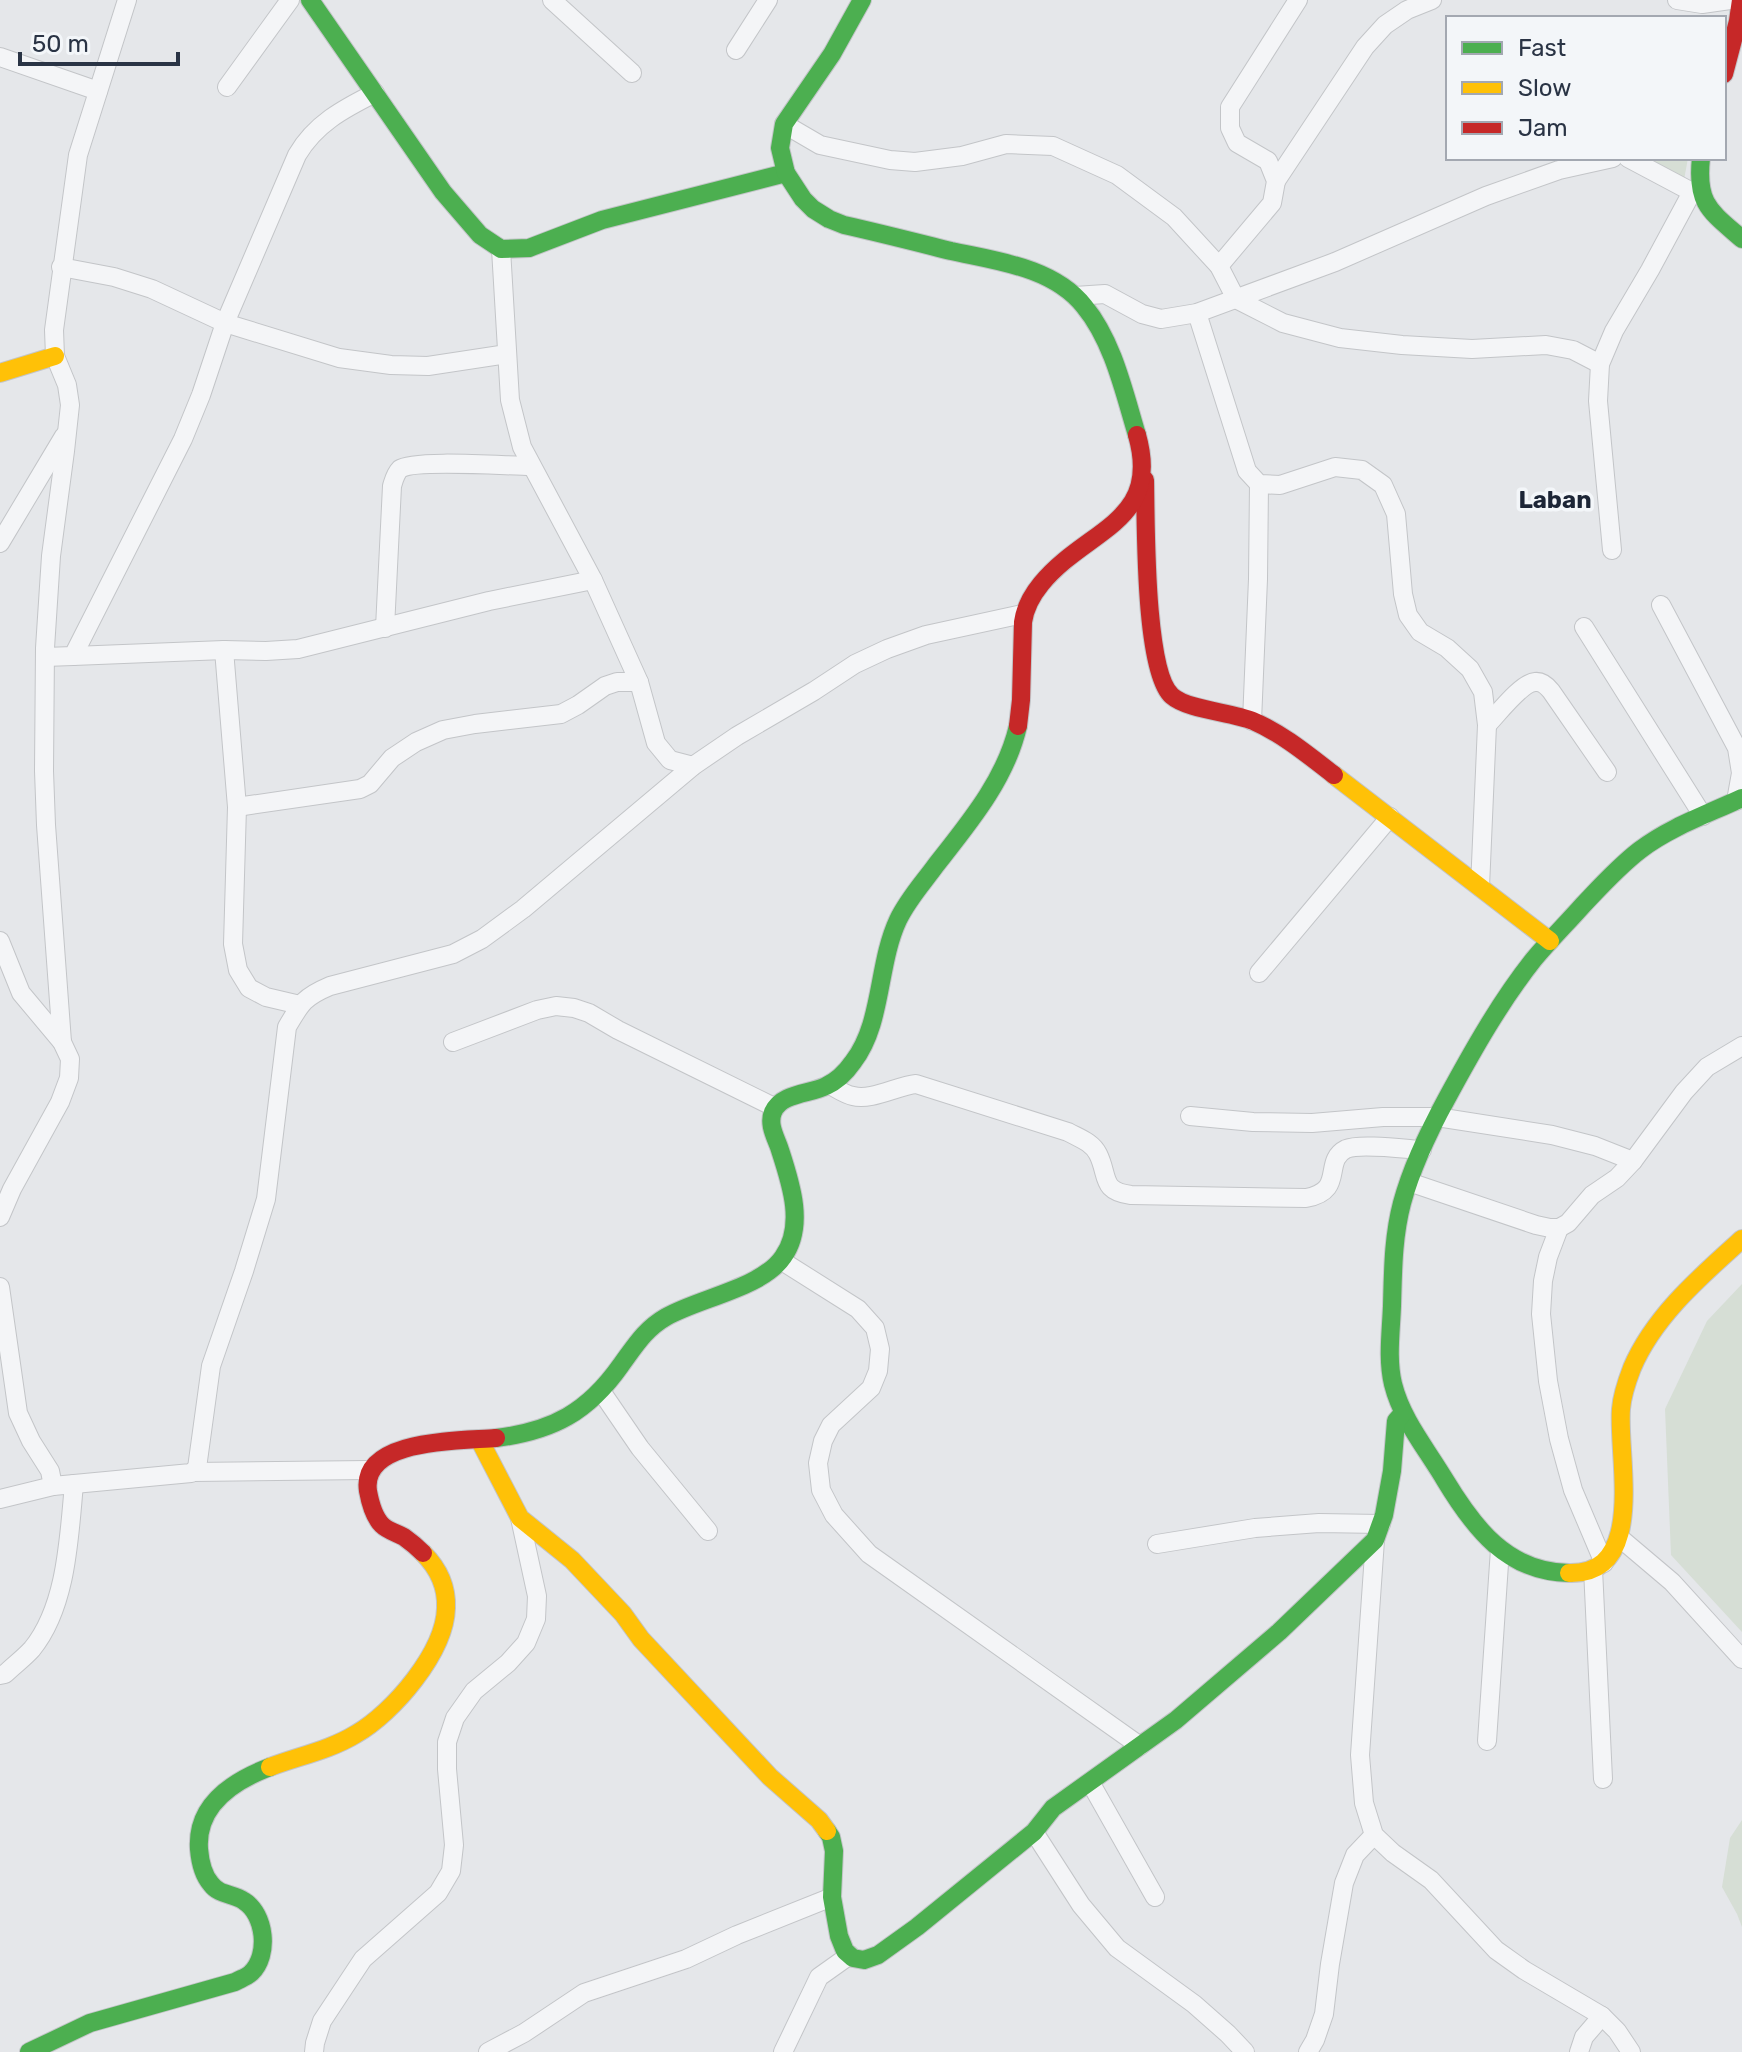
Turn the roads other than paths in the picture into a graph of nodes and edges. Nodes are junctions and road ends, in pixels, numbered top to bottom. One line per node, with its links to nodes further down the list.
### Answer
1 (127, 0): 18 (street)
2 (290, 0): 17 (street)
3 (310, 0): 19 (street)
4 (552, 0): 16 (street)
5 (768, 0): 13 (street)
6 (862, 0): 20 (street)
7 (1298, 0): 25 (street)
8 (1432, 0): 25 (street)
9 (1677, 0): 10 (street)
10 (1730, 0)
11 (1741, 0): 12 (street)
12 (1738, 34): 15 (street)
13 (736, 50)
14 (0, 57): 18 (street)
15 (1726, 68)
16 (632, 73)
17 (227, 87)
18 (98, 91): 30 (street)
19 (375, 93): 28 (street); 34 (street)
20 (784, 124): 24 (street); 29 (street)
21 (1604, 160): 32 (street)
22 (1632, 160): 26 (street)
23 (1701, 160): 26 (street)
24 (786, 173): 28 (street); 31 (street)
25 (1276, 181): 29 (street)
26 (1696, 192): 27 (street); 37 (street)
27 (1742, 239)
28 (501, 249): 35 (street)
29 (1219, 266): 32 (street)
30 (61, 267): 34 (street); 36 (street)
31 (1075, 296): 33 (street); 43 (street)
32 (1236, 299): 33 (street); 37 (street)
33 (1197, 313): 44 (street)
34 (225, 323): 35 (street); 53 (street)
35 (507, 354): 42 (street)
36 (55, 356): 38 (street); 41 (street)
37 (1600, 364): 46 (street)
38 (21, 366): 39 (street); 40 (street)
39 (0, 373)
40 (0, 387)
41 (67, 431): 45 (street); 54 (street)
42 (530, 466): 47 (street); 51 (street)
43 (1144, 473): 49 (street); 56 (street)
44 (1259, 484): 56 (street); 57 (street)
45 (0, 543)
46 (1612, 550)
47 (593, 580): 51 (street); 55 (street)
48 (1661, 605): 60 (street)
49 (1023, 614): 58 (street); 72 (street)
50 (1584, 627): 62 (street)
51 (385, 628): 52 (street)
52 (224, 650): 53 (street); 61 (street)
53 (73, 656): 54 (street)
54 (45, 657): 69 (street)
55 (639, 682): 58 (street); 61 (street)
56 (1252, 721): 63 (street)
57 (1487, 725): 59 (street); 64 (street)
58 (693, 766): 68 (street)
59 (1607, 772)
60 (1739, 800): 62 (street)
61 (237, 807): 68 (street)
62 (1703, 816): 66 (street)
63 (1390, 817): 64 (street); 67 (street)
64 (1480, 887): 66 (street)
65 (0, 941): 69 (street)
66 (1550, 941): 75 (street)
67 (1259, 973)
68 (300, 1005): 88 (street)
69 (62, 1042): 79 (street)
70 (453, 1042): 73 (street)
71 (1742, 1046): 77 (street)
72 (830, 1085): 73 (street); 76 (street)
73 (774, 1107): 82 (street)
74 (1190, 1116): 75 (street)
75 (1437, 1117): 76 (street); 77 (street)
76 (1422, 1150): 78 (street)
77 (1633, 1161): 80 (street)
78 (1409, 1182): 80 (street); 85 (street)
79 (0, 1217)
80 (1559, 1228): 98 (street)
81 (1742, 1239): 95 (street)
82 (782, 1261): 84 (street); 102 (street)
83 (0, 1287): 90 (street)
84 (601, 1391): 86 (street); 93 (street)
85 (1403, 1413): 94 (street); 97 (street)
86 (479, 1439): 87 (street); 92 (street)
87 (369, 1470): 88 (street); 111 (street)
88 (193, 1472): 89 (street)
89 (74, 1484): 90 (street); 100 (street)
90 (53, 1486): 91 (street)
91 (0, 1499)
92 (520, 1518): 107 (street); 112 (street)
93 (708, 1531)
94 (1378, 1532): 96 (street); 102 (street); 106 (street)
95 (1620, 1538): 98 (street); 99 (street)
96 (1157, 1544)
97 (1500, 1549): 98 (street); 101 (street)
98 (1599, 1566): 103 (street)
99 (1742, 1659)
100 (0, 1675)
101 (1487, 1741)
102 (1140, 1746): 104 (street)
103 (1603, 1779)
104 (1090, 1782): 105 (street); 108 (street)
105 (1034, 1832): 109 (street); 115 (street)
106 (1374, 1835): 110 (street); 116 (street)
107 (832, 1897): 109 (street); 113 (street)
108 (1155, 1897)
109 (850, 1955): 114 (street)
110 (1602, 2016): 117 (street); 118 (street)
111 (29, 2052)
112 (314, 2052)
113 (488, 2052)
114 (783, 2052)
115 (1245, 2052)
116 (1308, 2052)
117 (1579, 2052)
118 (1631, 2052)

